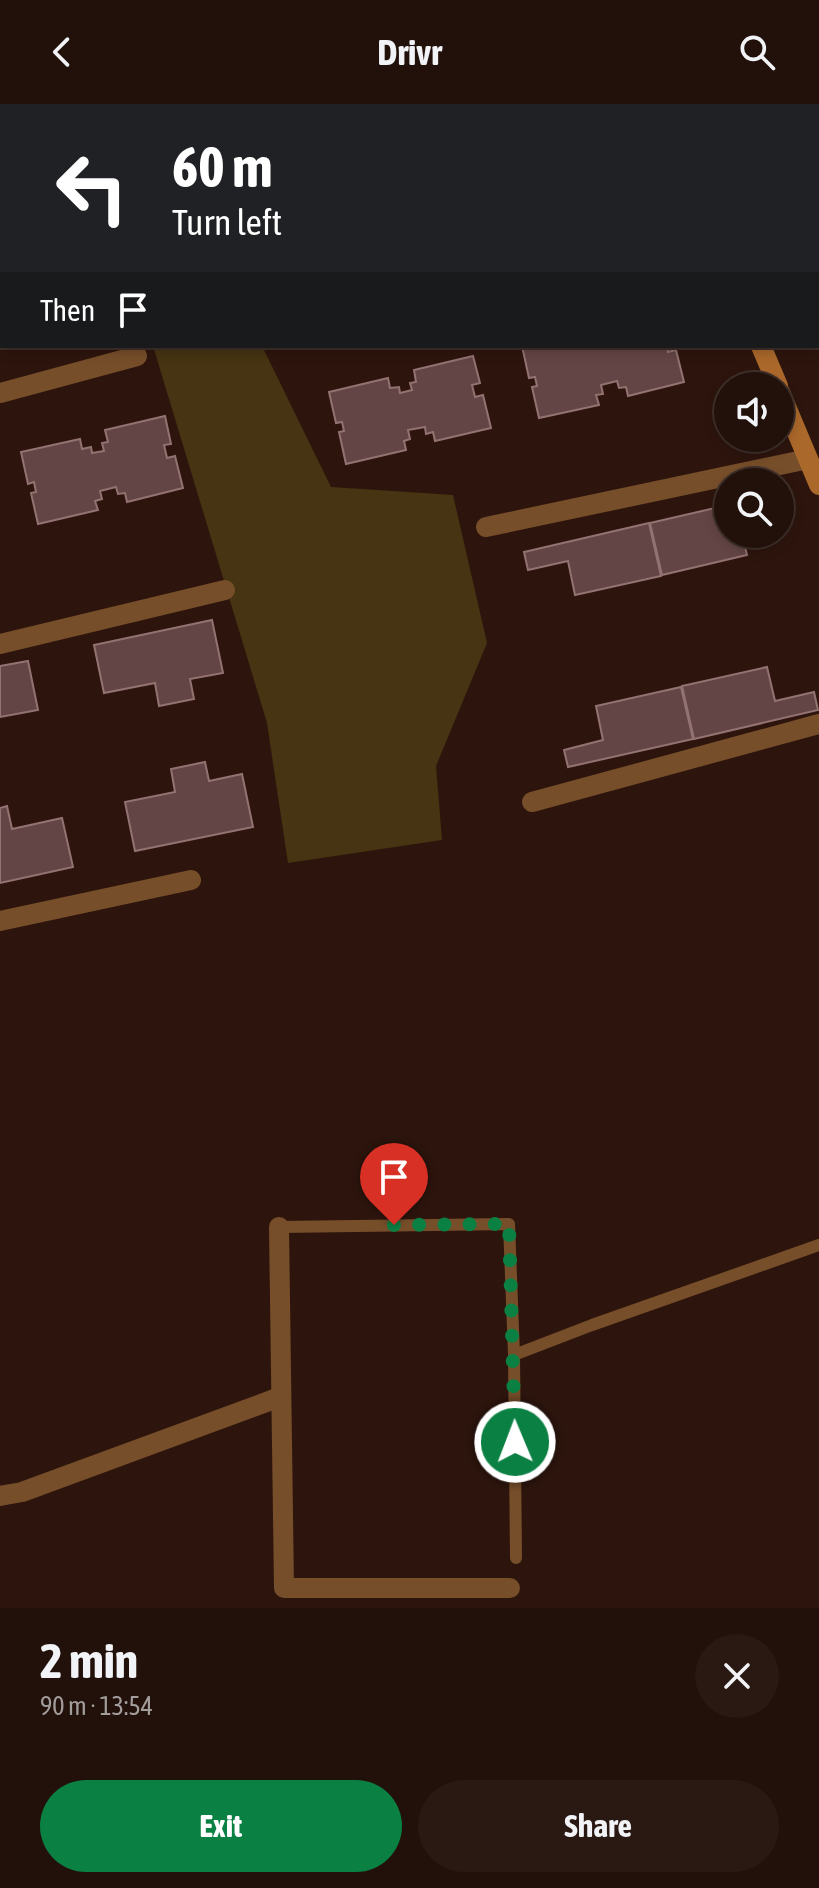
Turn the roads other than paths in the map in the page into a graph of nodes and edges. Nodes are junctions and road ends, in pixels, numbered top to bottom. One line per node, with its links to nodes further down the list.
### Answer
1 (762, 348): 3 (street)
2 (137, 356): 4 (street)
3 (772, 372)
4 (0, 393)
5 (794, 426): 6 (street)
6 (808, 459): 7 (street); 8 (street)
7 (819, 485)
8 (486, 527)
9 (225, 590): 10 (street)
10 (0, 644)
11 (819, 724): 12 (street)
12 (532, 802)
13 (191, 880): 14 (street)
14 (0, 921)
15 (279, 1227): 17 (lane); 18 (street)
16 (819, 1245): 17 (lane)
17 (514, 1355): 20 (lane)
18 (280, 1397): 19 (street); 21 (street)
19 (0, 1496)
20 (516, 1558)
21 (510, 1588)

